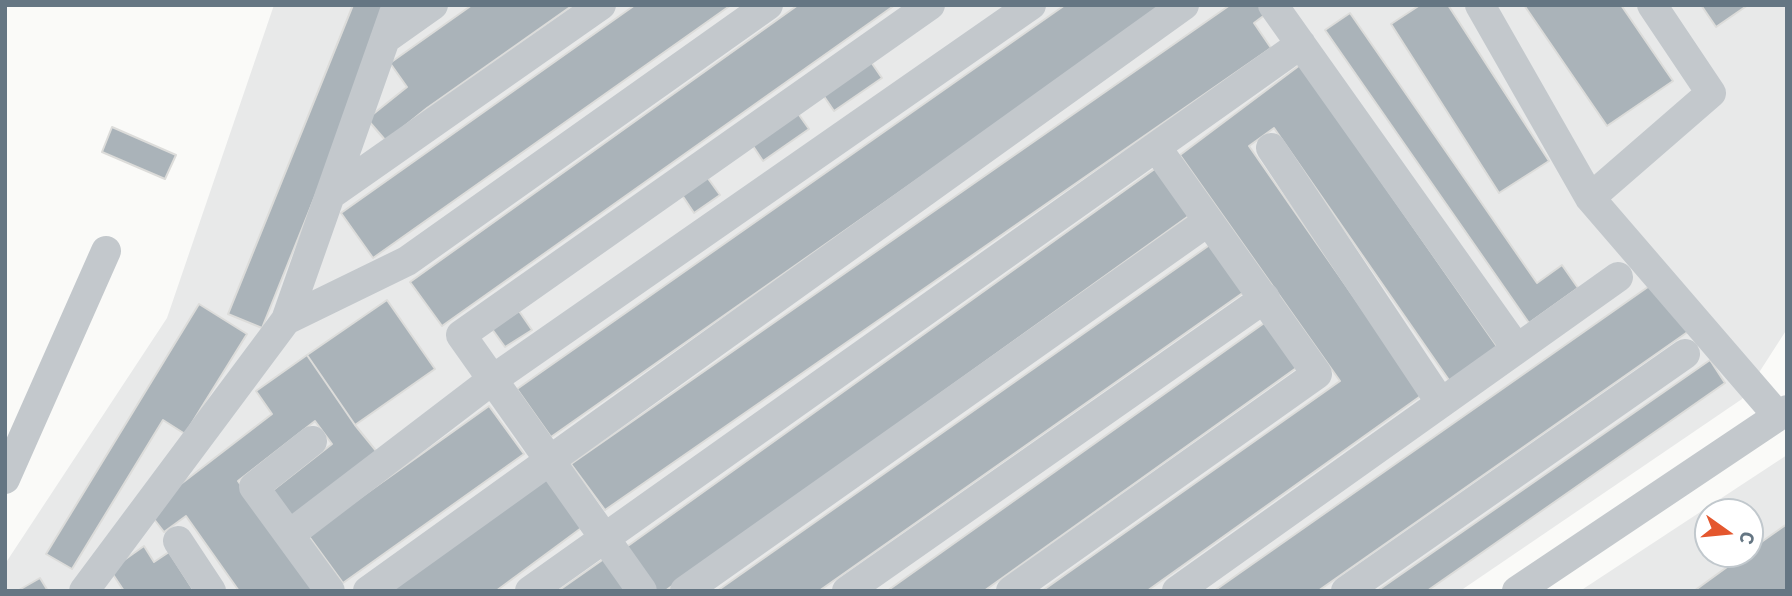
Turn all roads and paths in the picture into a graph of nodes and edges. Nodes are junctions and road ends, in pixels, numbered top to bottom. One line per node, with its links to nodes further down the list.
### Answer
1 (397, 5): 11 (lane)
2 (433, 5): 11 (lane)
3 (601, 5): 15 (lane)
4 (768, 5): 21 (lane)
5 (930, 5): 24 (lane)
6 (1031, 5): 24 (lane)
7 (1184, 5): 28 (lane)
8 (1273, 5): 12 (lane)
9 (1480, 5): 16 (lane)
10 (1652, 5): 16 (lane)
11 (385, 39): 15 (lane)
12 (1301, 44): 13 (lane); 22 (lane)
13 (1156, 147): 17 (lane); 31 (lane)
14 (1271, 148): 25 (lane)
15 (330, 195): 21 (lane)
16 (1590, 198): 26 (lane)
17 (1207, 222): 20 (lane); 39 (lane)
18 (106, 251): 29 (lane)
19 (1618, 277): 22 (lane)
20 (1265, 298): 40 (lane); 41 (lane)
21 (286, 320): 33 (lane)
22 (1517, 349): 25 (lane)
23 (1685, 355): 43 (lane)
24 (492, 380): 28 (lane); 30 (lane)
25 (1441, 403): 42 (lane)
26 (1782, 413): 44 (lane)
27 (312, 441): 30 (lane)
28 (550, 460): 31 (lane); 36 (lane)
29 (5, 479)
30 (289, 535): 35 (lane)
31 (604, 538): 37 (lane); 38 (lane)
32 (178, 541): 34 (lane)
33 (90, 588)
34 (211, 591)
35 (330, 591)
36 (368, 591)
37 (530, 591)
38 (642, 591)
39 (685, 591)
40 (847, 591)
41 (1011, 591)
42 (1177, 591)
43 (1346, 591)
44 (1517, 591)

